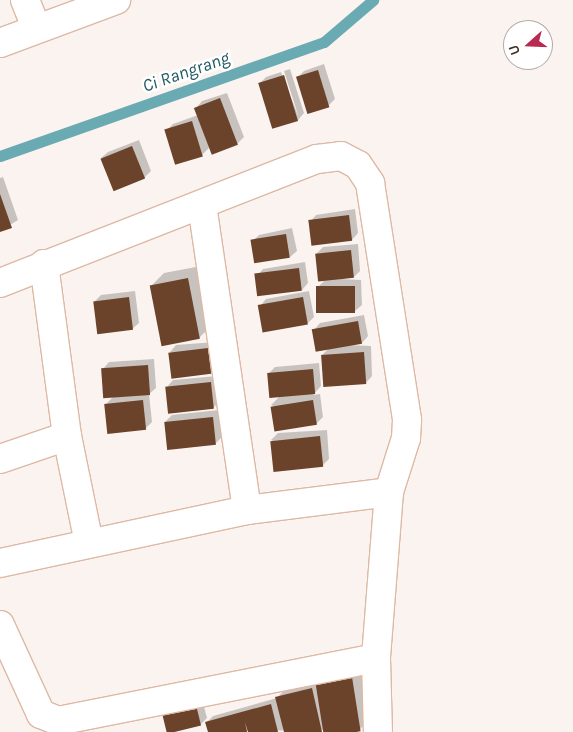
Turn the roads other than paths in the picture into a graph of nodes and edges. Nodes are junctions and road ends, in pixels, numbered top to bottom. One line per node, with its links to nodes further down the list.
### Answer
1 (25, 0): 3 (street)
2 (116, 0): 3 (street)
3 (37, 29): 4 (street)
4 (0, 43)
5 (202, 205): 6 (street); 10 (street); 11 (street)
6 (44, 264): 7 (street); 8 (street)
7 (0, 283)
8 (66, 436): 9 (street); 12 (street)
9 (0, 459)
10 (389, 492): 11 (street); 15 (street)
11 (247, 510): 12 (street)
12 (90, 543): 13 (street)
13 (0, 563)
14 (0, 625): 15 (street)
15 (376, 658): 16 (street)
16 (378, 732)

